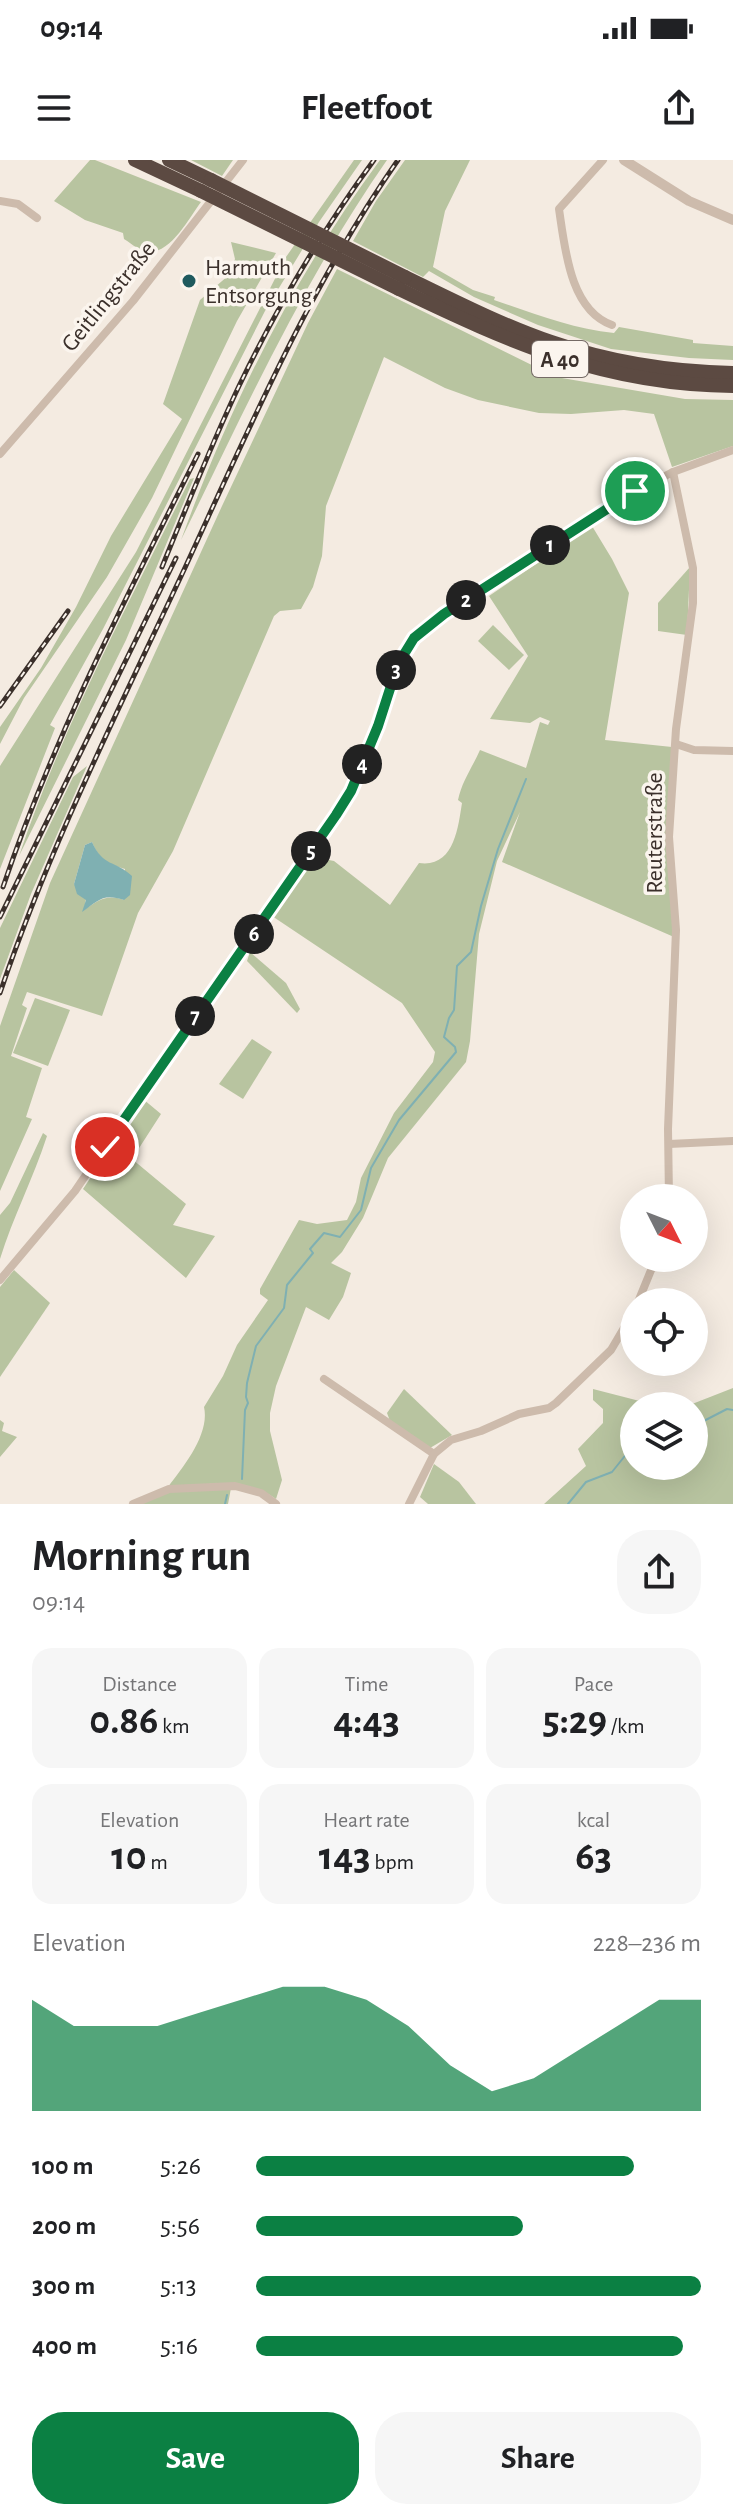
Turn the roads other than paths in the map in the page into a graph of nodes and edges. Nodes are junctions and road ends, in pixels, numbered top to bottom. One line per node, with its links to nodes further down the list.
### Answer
1 (135, 160): 6 (highway, A 40)
2 (169, 160): 6 (highway, A 40)
3 (243, 160): 15 (street, Geitlingstraße)
4 (603, 160): 11 (street)
5 (624, 160): 9 (street)
6 (206, 186): 10 (highway, A 40, bridge)
7 (0, 201): 8 (street)
8 (37, 218)
9 (732, 218)
10 (402, 283): 12 (highway, A 40); 13 (highway, A 40)
11 (612, 325)
12 (733, 373)
13 (733, 386)
14 (733, 450): 16 (street)
15 (0, 454)
16 (673, 472): 17 (street, Reuterstraße); 22 (street)
17 (676, 744): 18 (street); 20 (street, Reuterstraße)
18 (733, 751)
19 (733, 1141): 20 (street)
20 (669, 1144): 21 (street, Reuterstraße)
21 (669, 1184)
22 (0, 1280)
23 (620, 1335): 25 (street)
24 (324, 1379): 25 (street)
25 (434, 1454): 28 (street)
26 (133, 1504): 27 (street)
27 (276, 1504)
28 (409, 1504)

